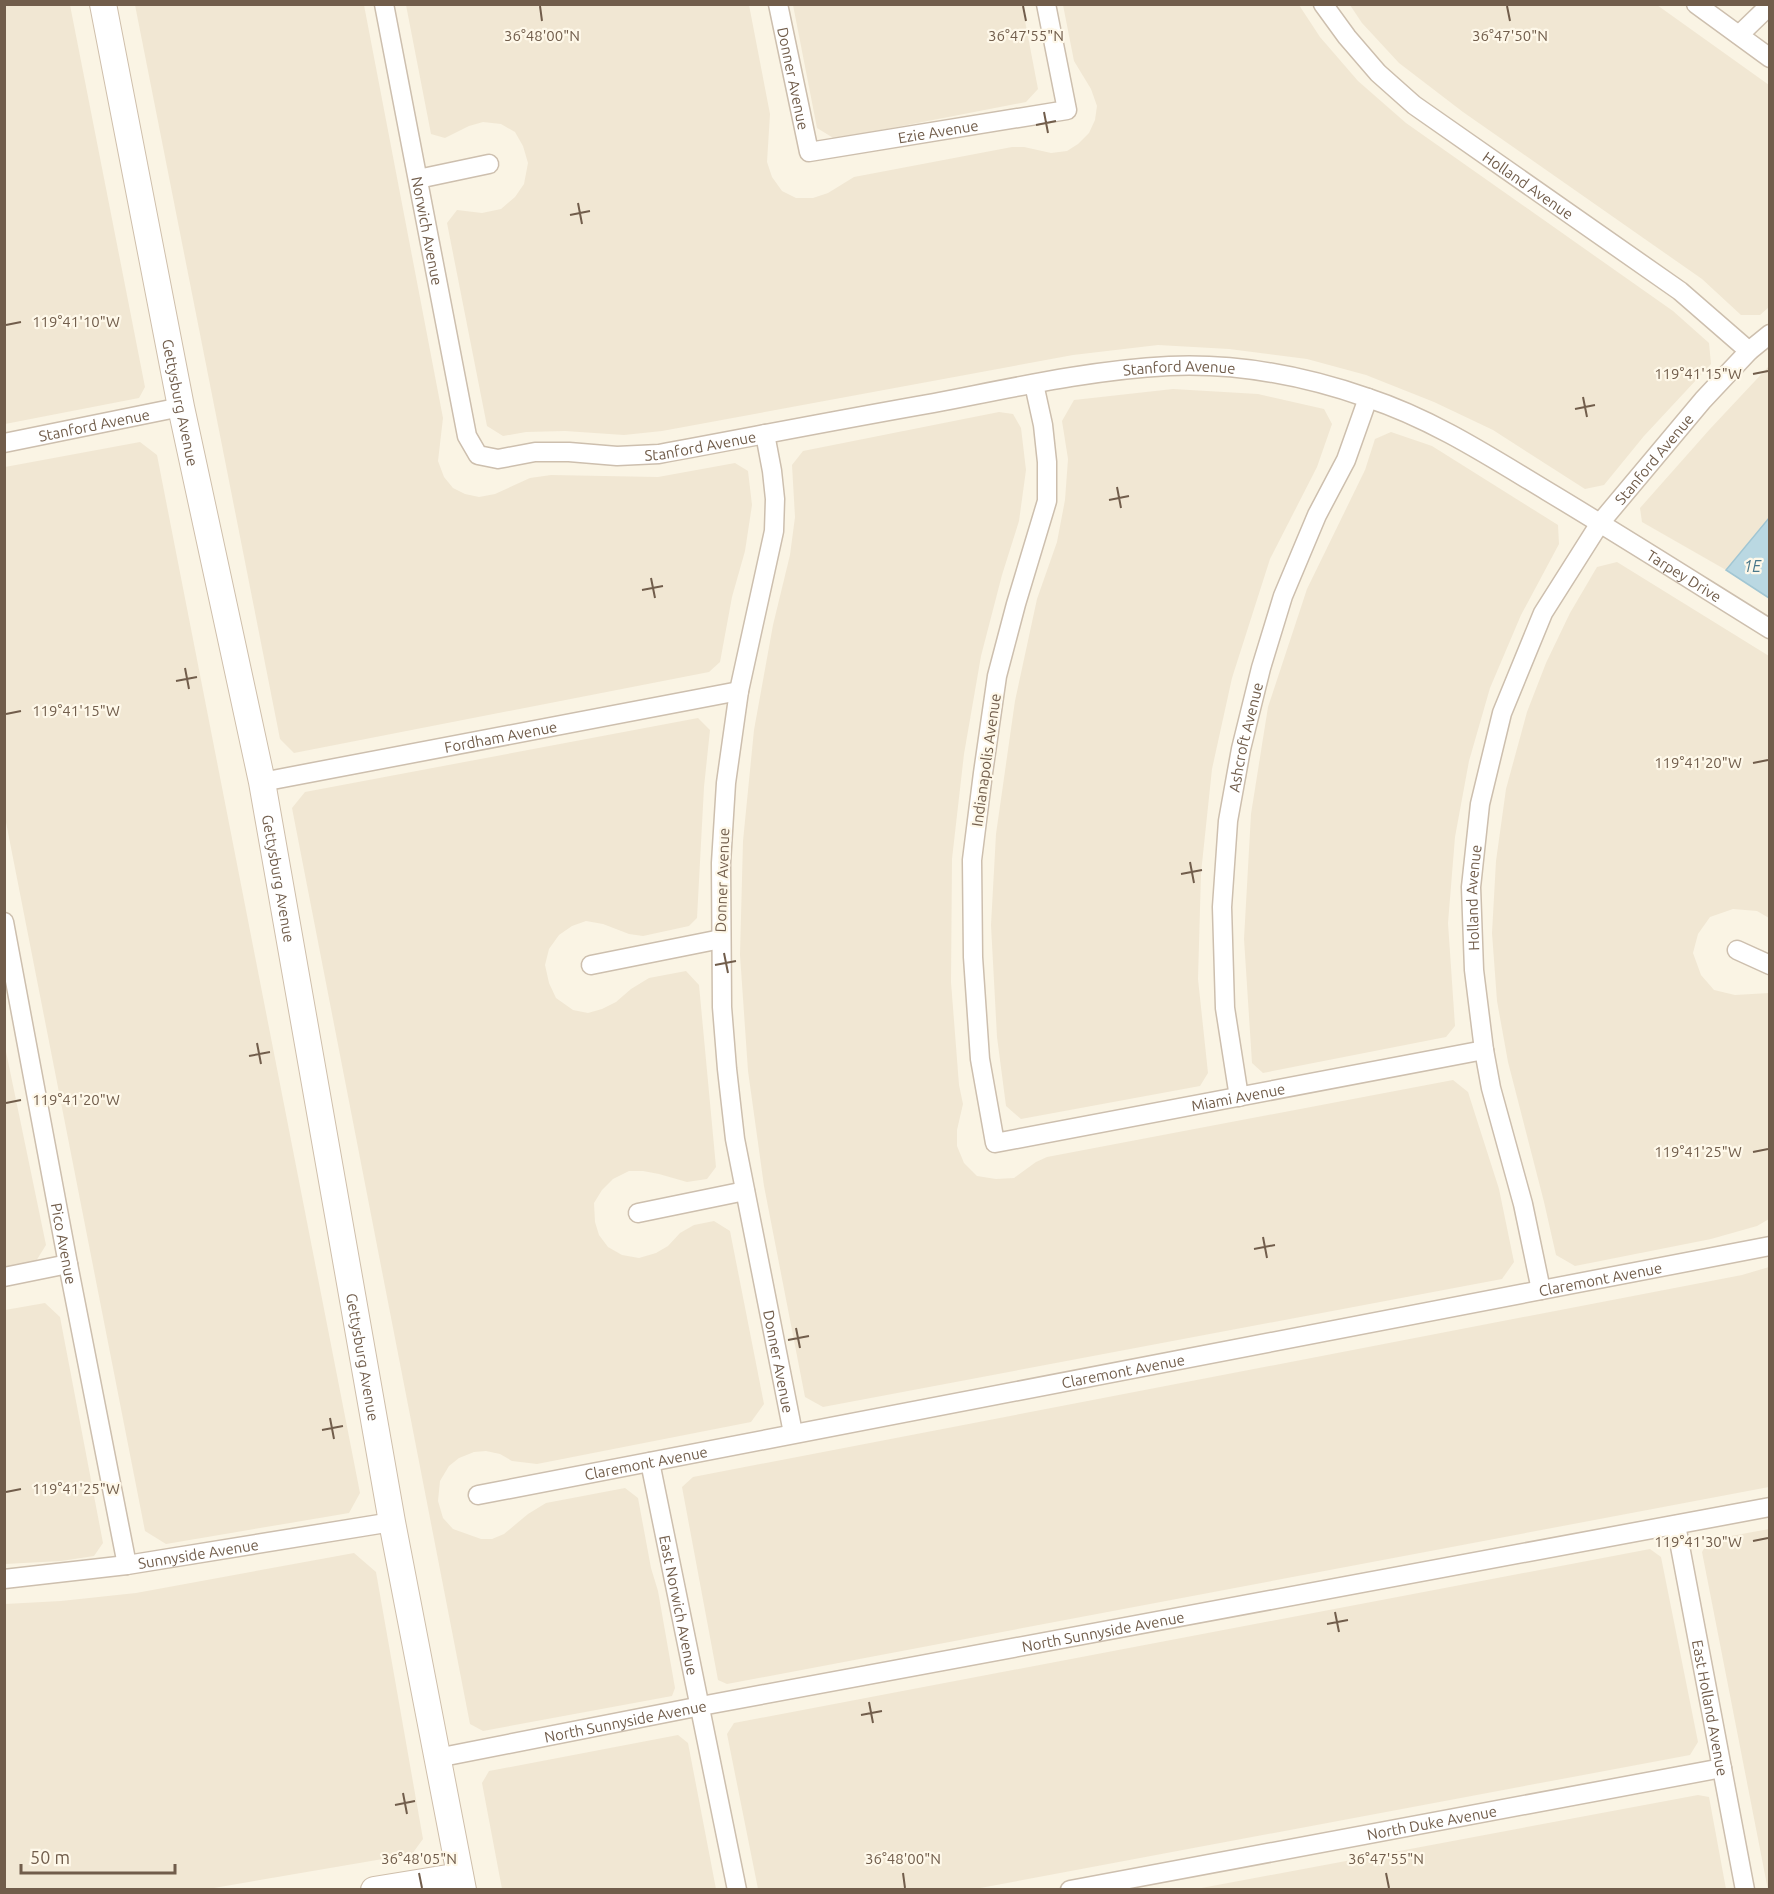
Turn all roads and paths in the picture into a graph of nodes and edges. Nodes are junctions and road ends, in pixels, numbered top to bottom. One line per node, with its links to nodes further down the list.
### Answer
1 (103, 4): 17 (street, Gettysburg Avenue)
2 (384, 4): 12 (street, Norwich Avenue)
3 (778, 4): 10 (street, Donner Avenue)
4 (1046, 4): 10 (street, Ezie Avenue)
5 (1323, 4): 14 (street, Holland Avenue)
6 (1696, 4): 8 (street)
7 (1770, 5): 8 (street)
8 (1739, 35): 9 (street)
9 (1770, 58)
10 (809, 152)
11 (489, 164): 12 (street)
12 (418, 179): 20 (street, Norwich Avenue)
13 (1770, 334): 14 (street, Stanford Avenue)
14 (1749, 351): 21 (street, Stanford Avenue)
15 (1034, 384): 16 (street, Stanford Avenue); 18 (street, Stanford Avenue); 33 (street, Indianapolis Avenue)
16 (1368, 398): 21 (street, Stanford Avenue); 32 (street, Ashcroft Avenue)
17 (182, 407): 19 (street, Stanford Avenue); 24 (street, Gettysburg Avenue)
18 (765, 434): 20 (street, Stanford Avenue); 23 (street, Donner Avenue)
19 (4, 443)
20 (478, 455)
21 (1600, 523): 22 (street, Tarpey Drive); 31 (street, Holland Avenue)
22 (1770, 629)
23 (739, 691): 24 (street, Fordham Avenue); 26 (street, Donner Avenue)
24 (262, 782): 44 (street, Gettysburg Avenue)
25 (4, 922): 30 (street, Pico Avenue)
26 (721, 939): 28 (street); 34 (street, Donner Avenue)
27 (1737, 950): 29 (street)
28 (591, 965)
29 (1770, 965)
30 (13, 1006): 37 (street, Pico Avenue)
31 (1484, 1050): 32 (street, Miami Avenue); 39 (street, Holland Avenue)
32 (1239, 1096): 33 (street, Miami Avenue)
33 (995, 1143)
34 (745, 1191): 35 (street); 40 (street, Donner Avenue)
35 (638, 1213)
36 (1770, 1246): 39 (street, Claremont Avenue)
37 (68, 1264): 38 (street); 46 (street, Pico Avenue)
38 (4, 1277)
39 (1541, 1290): 40 (street, Claremont Avenue)
40 (793, 1433): 41 (street, Claremont Avenue)
41 (651, 1462): 42 (street, Claremont Avenue); 48 (street, East Norwich Avenue)
42 (478, 1495)
43 (1770, 1507): 45 (street, North Sunnyside Avenue)
44 (392, 1522): 46 (street, Sunnyside Avenue); 49 (street, Gettysburg Avenue)
45 (1676, 1525): 48 (street, North Sunnyside Avenue); 50 (street, East Holland Avenue)
46 (127, 1565): 47 (street, Sunnyside Avenue)
47 (4, 1579)
48 (701, 1706): 49 (street, North Sunnyside Avenue); 53 (street, East Norwich Avenue)
49 (437, 1758): 51 (street, Gettysburg Avenue)
50 (1722, 1768): 54 (street, North Duke Avenue); 55 (street, East Holland Avenue)
51 (461, 1883): 52 (street)
52 (374, 1890)
53 (737, 1890)
54 (1070, 1890)
55 (1745, 1890)

